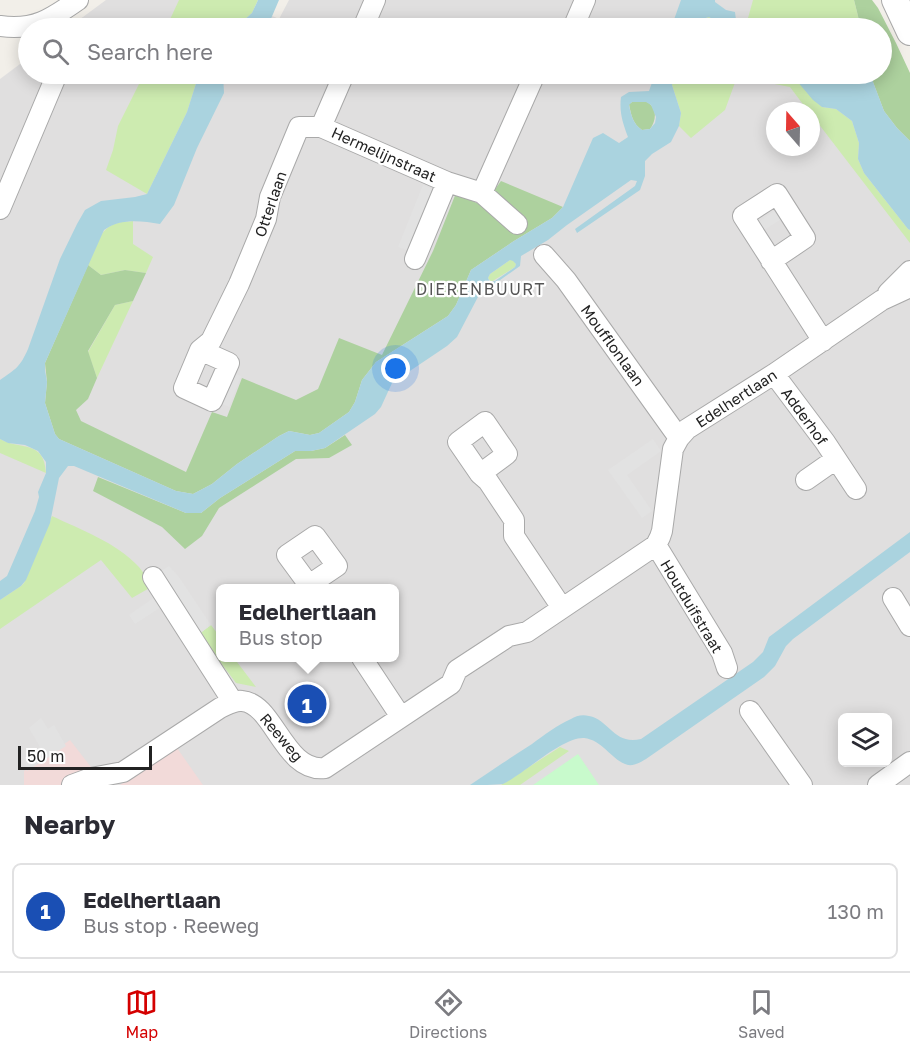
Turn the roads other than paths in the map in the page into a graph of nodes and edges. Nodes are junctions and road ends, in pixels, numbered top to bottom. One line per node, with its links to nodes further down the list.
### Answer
1 (78, 0): 5 (street)
2 (375, 0): 6 (street)
3 (585, 0): 7 (street)
4 (896, 0): 10 (street)
5 (61, 18)
6 (367, 18)
7 (577, 18)
8 (0, 27): 9 (street)
9 (18, 28)
10 (910, 32)
11 (53, 84): 17 (street)
12 (340, 84): 14 (street)
13 (531, 84): 16 (street)
14 (321, 127): 15 (street, Hermelijnstraat); 26 (street, Otterlaan)
15 (447, 182): 16 (street, Hermelijnstraat); 20 (street, Hermelijnstraat)
16 (482, 193): 18 (street, Hermelijnstraat)
17 (2, 198)
18 (518, 224)
19 (543, 255): 28 (street, Moufflonlaan)
20 (415, 259)
21 (771, 261): 25 (street)
22 (910, 271): 24 (street, Edelhertlaan)
23 (910, 287): 24 (street, Edelhertlaan)
24 (882, 300): 25 (street, Edelhertlaan)
25 (823, 341): 27 (street, Edelhertlaan)
26 (200, 350)
27 (774, 374): 28 (street, Edelhertlaan); 29 (street, Adderhof)
28 (679, 438): 33 (street)
29 (837, 459): 31 (street, Adderhof); 32 (street, Adderhof)
30 (480, 474): 36 (street)
31 (806, 480)
32 (856, 489)
33 (656, 545): 36 (street); 39 (street, Houtduifstraat)
34 (153, 578): 40 (street)
35 (893, 598): 37 (street)
36 (562, 608): 42 (street)
37 (910, 626)
38 (365, 662): 42 (street)
39 (727, 668)
40 (233, 702): 44 (street, Reeweg); 45 (street)
41 (750, 711): 46 (street)
42 (401, 717): 44 (street)
43 (910, 762): 47 (street)
44 (323, 772)
45 (72, 785)
46 (802, 785)
47 (878, 785)

